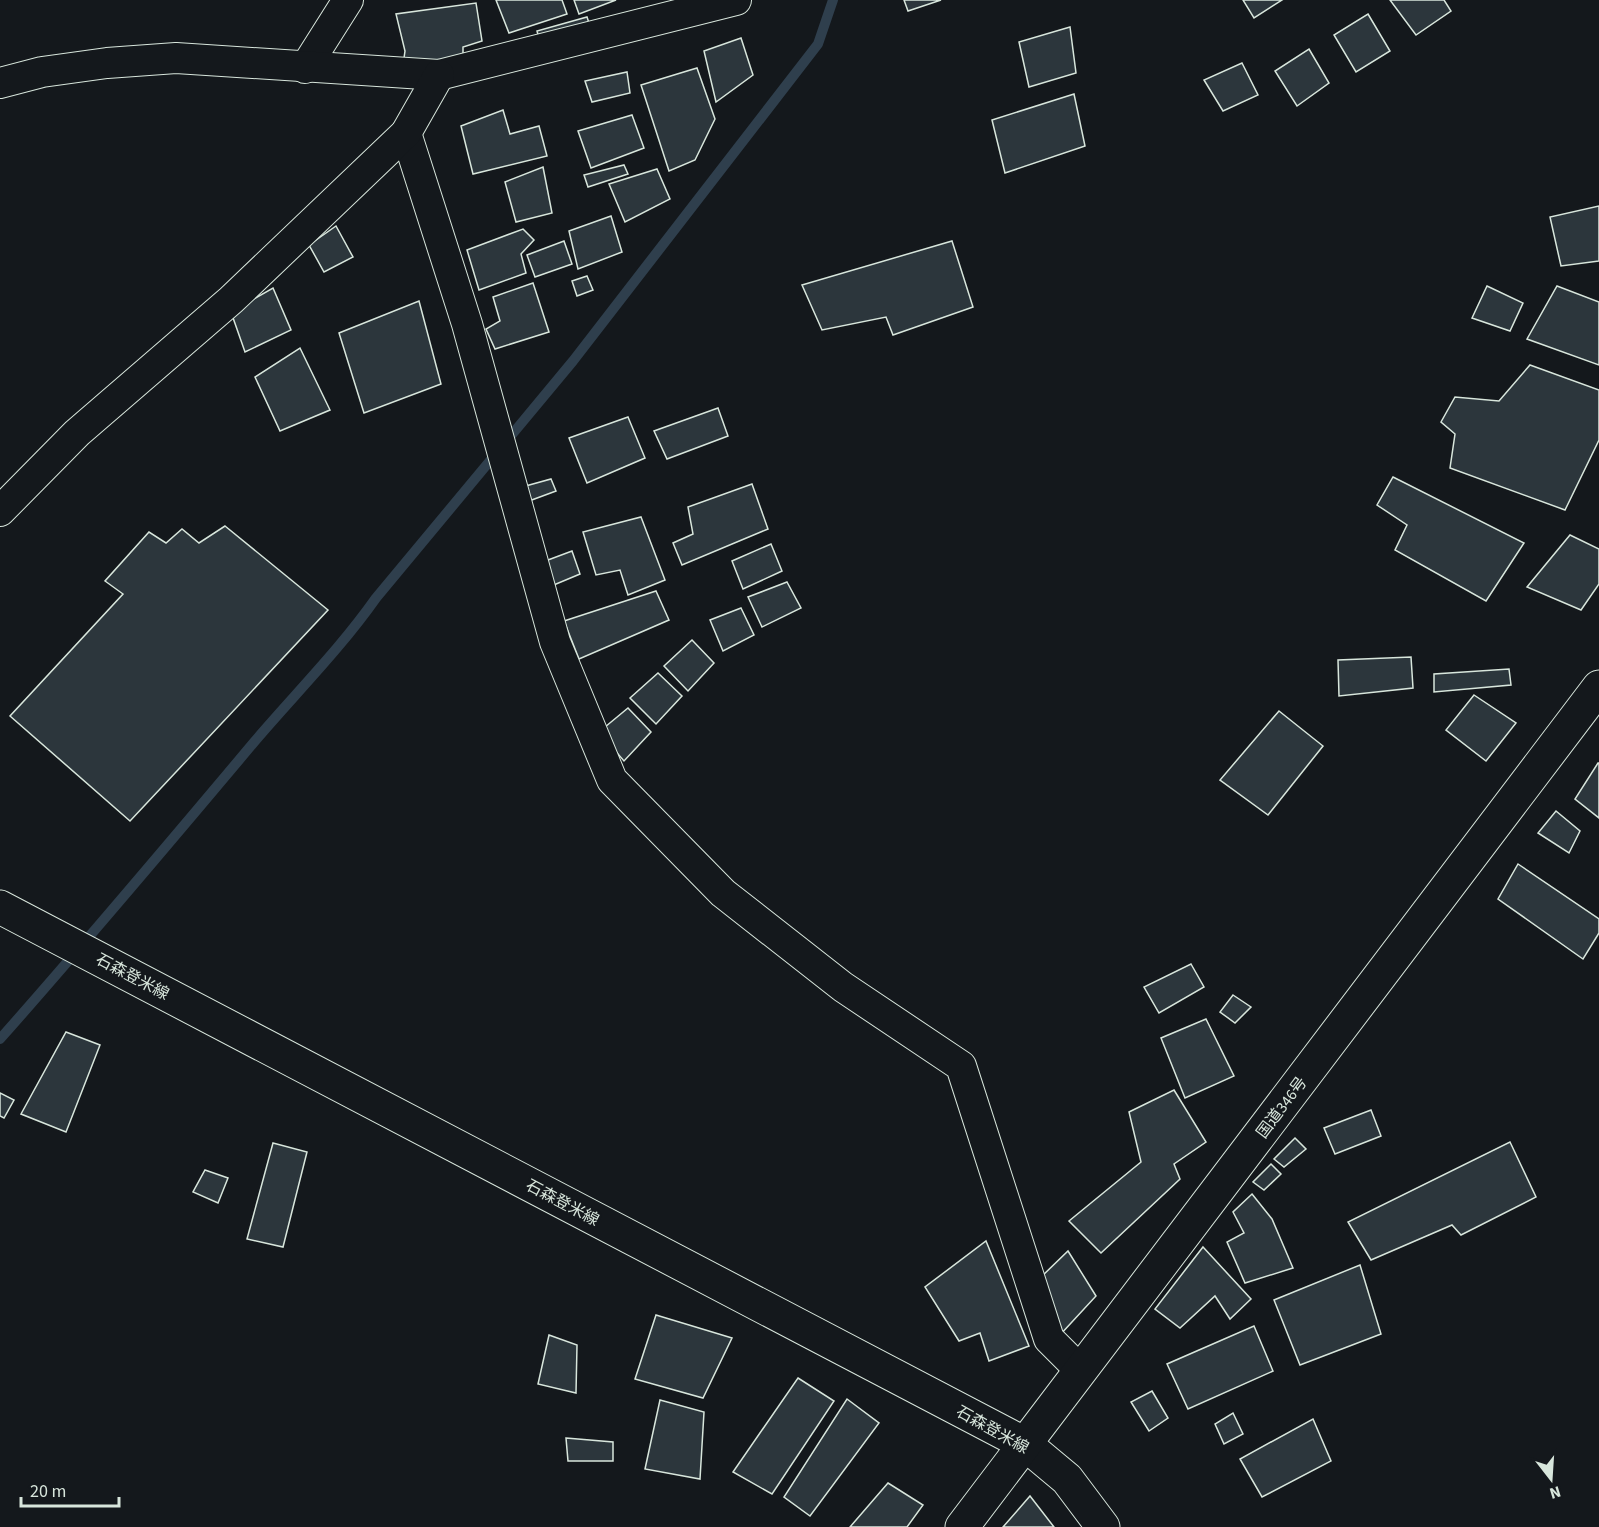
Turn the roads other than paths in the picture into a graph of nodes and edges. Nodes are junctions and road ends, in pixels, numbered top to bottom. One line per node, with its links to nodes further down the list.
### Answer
1 (348, 0): 3 (street)
2 (736, 0): 4 (street)
3 (305, 68): 4 (street); 5 (street)
4 (439, 75): 6 (street)
5 (0, 83)
6 (406, 133): 7 (street); 10 (street)
7 (0, 511)
8 (1599, 687): 10 (main road, 国道346号)
9 (0, 907): 11 (main road, 石森登米線)
10 (1081, 1371): 11 (main road, 国道346号)
11 (1025, 1444): 12 (main road, 国道346号); 13 (main road, 石森登米線)
12 (962, 1527)
13 (1103, 1527)

